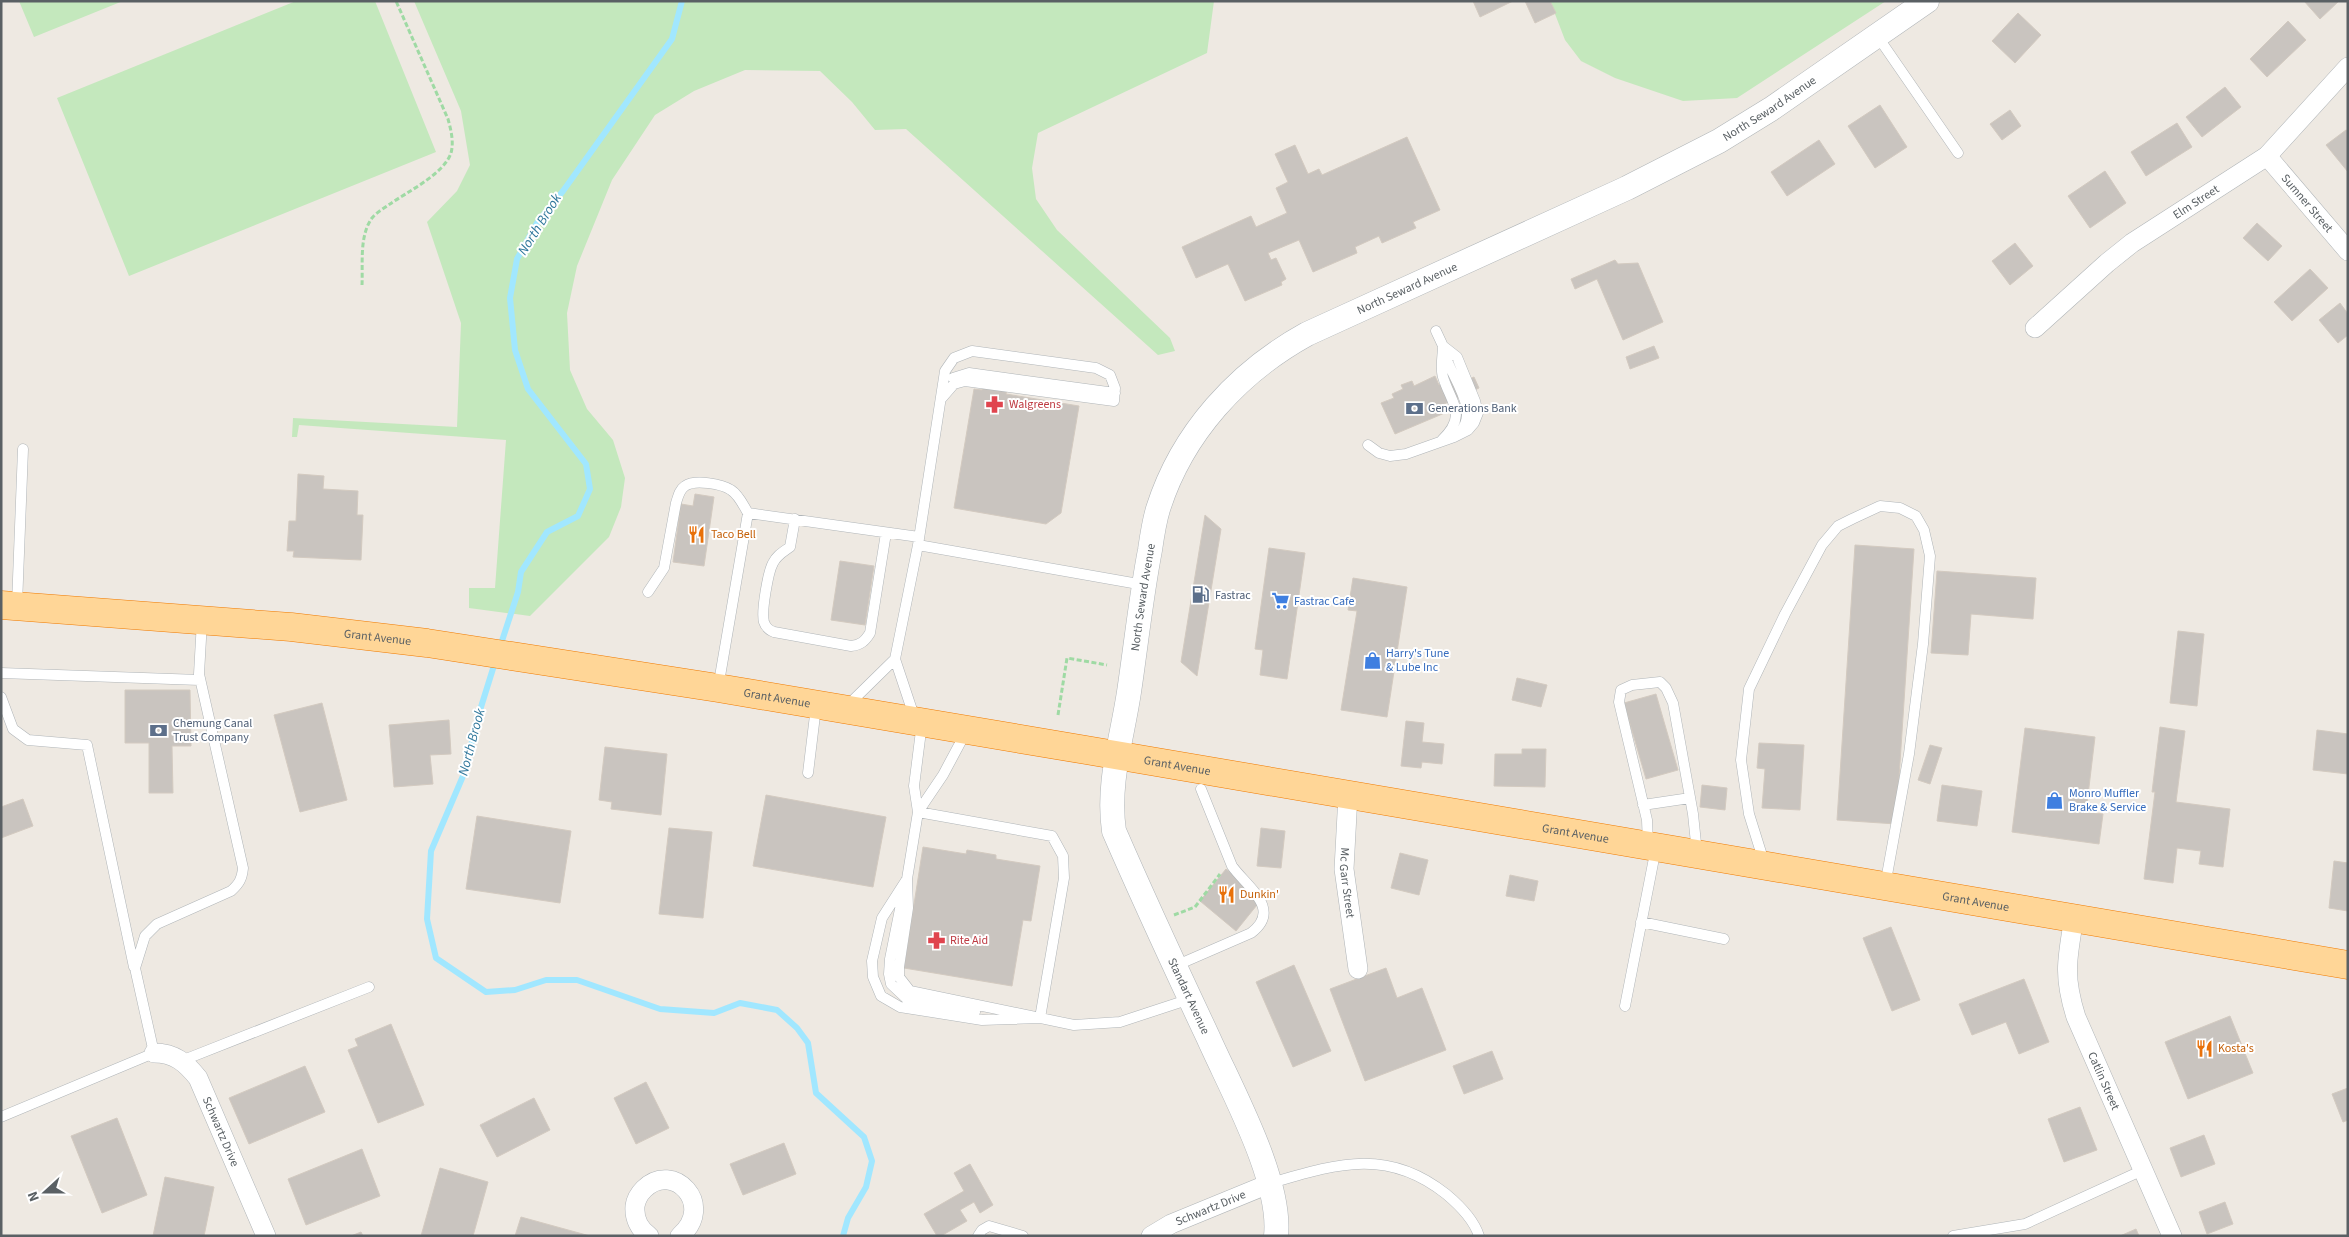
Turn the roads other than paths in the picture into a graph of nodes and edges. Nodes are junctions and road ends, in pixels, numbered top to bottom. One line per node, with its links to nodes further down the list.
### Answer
1 (1928, 1): 2 (street, North Seward Avenue)
2 (1878, 37): 4 (lane); 18 (street, North Seward Avenue)
3 (2348, 67): 5 (street, Elm Street)
4 (1958, 153)
5 (2267, 156): 6 (street, Sumner Street); 7 (street, Elm Street)
6 (2348, 251)
7 (2035, 328)
8 (1436, 331): 9 (lane)
9 (1443, 346): 11 (lane); 11 (lane)
10 (942, 394): 10 (lane); 17 (lane)
11 (1439, 443): 12 (lane)
12 (1368, 445)
13 (23, 448): 20 (lane)
14 (748, 513): 15 (lane); 19 (lane); 25 (lane)
15 (795, 520): 16 (lane); 16 (lane)
16 (886, 533): 17 (lane)
17 (919, 541): 18 (lane); 22 (lane)
18 (1144, 585): 31 (street, North Seward Avenue)
19 (648, 592)
20 (9, 606): 21 (highway, Grant Avenue)
21 (202, 620): 24 (lane); 25 (highway, Grant Avenue)
22 (895, 659): 28 (lane); 29 (lane)
23 (1, 673): 24 (lane)
24 (200, 680): 48 (lane)
25 (718, 688): 27 (highway, Grant Avenue)
26 (1, 697): 48 (lane)
27 (816, 704): 28 (highway, Grant Avenue); 32 (lane)
28 (844, 709): 29 (highway, Grant Avenue)
29 (919, 722): 30 (highway, Grant Avenue); 37 (lane)
30 (967, 730): 31 (highway, Grant Avenue); 37 (lane)
31 (1116, 756): 34 (highway, Grant Avenue); 47 (street, Standart Avenue)
32 (808, 773)
33 (1201, 789): 47 (lane)
34 (1348, 794): 38 (highway, Grant Avenue); 49 (street, Mc Garr Street)
35 (1690, 798): 36 (lane); 36 (lane); 39 (lane)
36 (1643, 805): 38 (lane)
37 (918, 812): 41 (lane); 54 (lane)
38 (1652, 846): 39 (highway, Grant Avenue); 44 (lane)
39 (1697, 854): 40 (highway, Grant Avenue)
40 (1765, 865): 42 (highway, Grant Avenue); 42 (lane)
41 (907, 878): 53 (lane); 53 (lane); 54 (lane)
42 (1885, 886): 43 (highway, Grant Avenue)
43 (2074, 918): 46 (highway, Grant Avenue); 58 (street, Catlin Street)
44 (1641, 922): 45 (lane); 52 (lane)
45 (1724, 939)
46 (2348, 965)
47 (1175, 966): 51 (street, Standart Avenue)
48 (135, 968): 55 (lane)
49 (1358, 969)
50 (369, 987): 56 (lane)
51 (1190, 999): 54 (lane); 59 (street, Standart Avenue)
52 (1625, 1006)
53 (1017, 1018): 54 (lane)
54 (1040, 1018)
55 (154, 1053): 56 (street, Schwartz Drive); 57 (lane)
56 (181, 1061): 60 (street, Schwartz Drive)
57 (1, 1117)
58 (2143, 1170): 68 (lane); 69 (street, Catlin Street)
59 (1270, 1183): 65 (street, Schwartz Drive); 66 (street, Standart Avenue); 67 (lane)
60 (266, 1236)
61 (649, 1236): 62 (street)
62 (680, 1236)
63 (978, 1236): 64 (lane)
64 (1023, 1236)
65 (1151, 1236)
66 (1276, 1236)
67 (1479, 1236)
68 (1953, 1236)
69 (2172, 1236)

